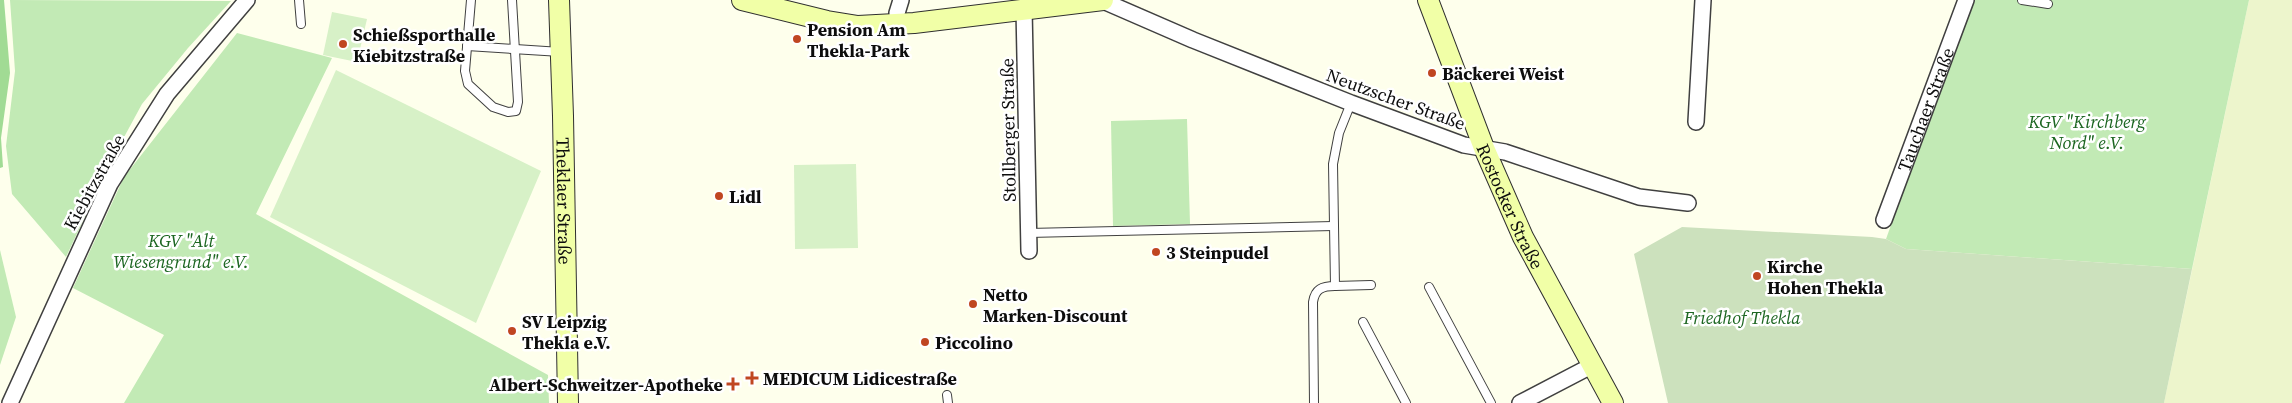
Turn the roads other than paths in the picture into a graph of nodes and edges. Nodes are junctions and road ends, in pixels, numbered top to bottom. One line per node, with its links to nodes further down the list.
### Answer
1 (247, 0): 33 (street, Kiebitzstraße)
2 (299, 0): 15 (lane)
3 (470, 0): 17 (lane)
4 (512, 0): 18 (lane)
5 (559, 0): 19 (main road, Theklaer Straße)
6 (742, 0): 16 (main road)
7 (901, 0): 16 (street)
8 (1102, 0): 14 (main road); 20 (street, Neutzscher Straße)
9 (1428, 0): 22 (main road, Rostocker Straße)
10 (1703, 0): 21 (street)
11 (1966, 0): 24 (street, Tauchaer Straße)
12 (2022, 0): 13 (lane)
13 (2048, 4)
14 (1024, 9): 16 (main road); 26 (street, Stollberger Straße)
15 (301, 24)
16 (898, 24)
17 (467, 46): 18 (lane); 18 (lane)
18 (514, 50): 19 (lane)
19 (561, 52): 34 (main road, Theklaer Straße)
20 (1351, 103): 22 (street, Neutzscher Straße); 25 (lane)
21 (1696, 122)
22 (1484, 148): 23 (street, Neutzscher Straße); 32 (main road, Rostocker Straße)
23 (1688, 203)
24 (1884, 220)
25 (1333, 226): 26 (lane); 29 (lane)
26 (1028, 233): 27 (street, Stollberger Straße)
27 (1029, 251)
28 (1371, 285): 29 (lane)
29 (1335, 286): 35 (lane)
30 (1429, 286): 37 (lane)
31 (1362, 322): 36 (lane)
32 (1591, 366): 38 (street); 39 (main road, Rostocker Straße)
33 (10, 403)
34 (568, 403)
35 (1314, 403)
36 (1406, 403)
37 (1491, 403)
38 (1520, 403)
39 (1613, 403)

